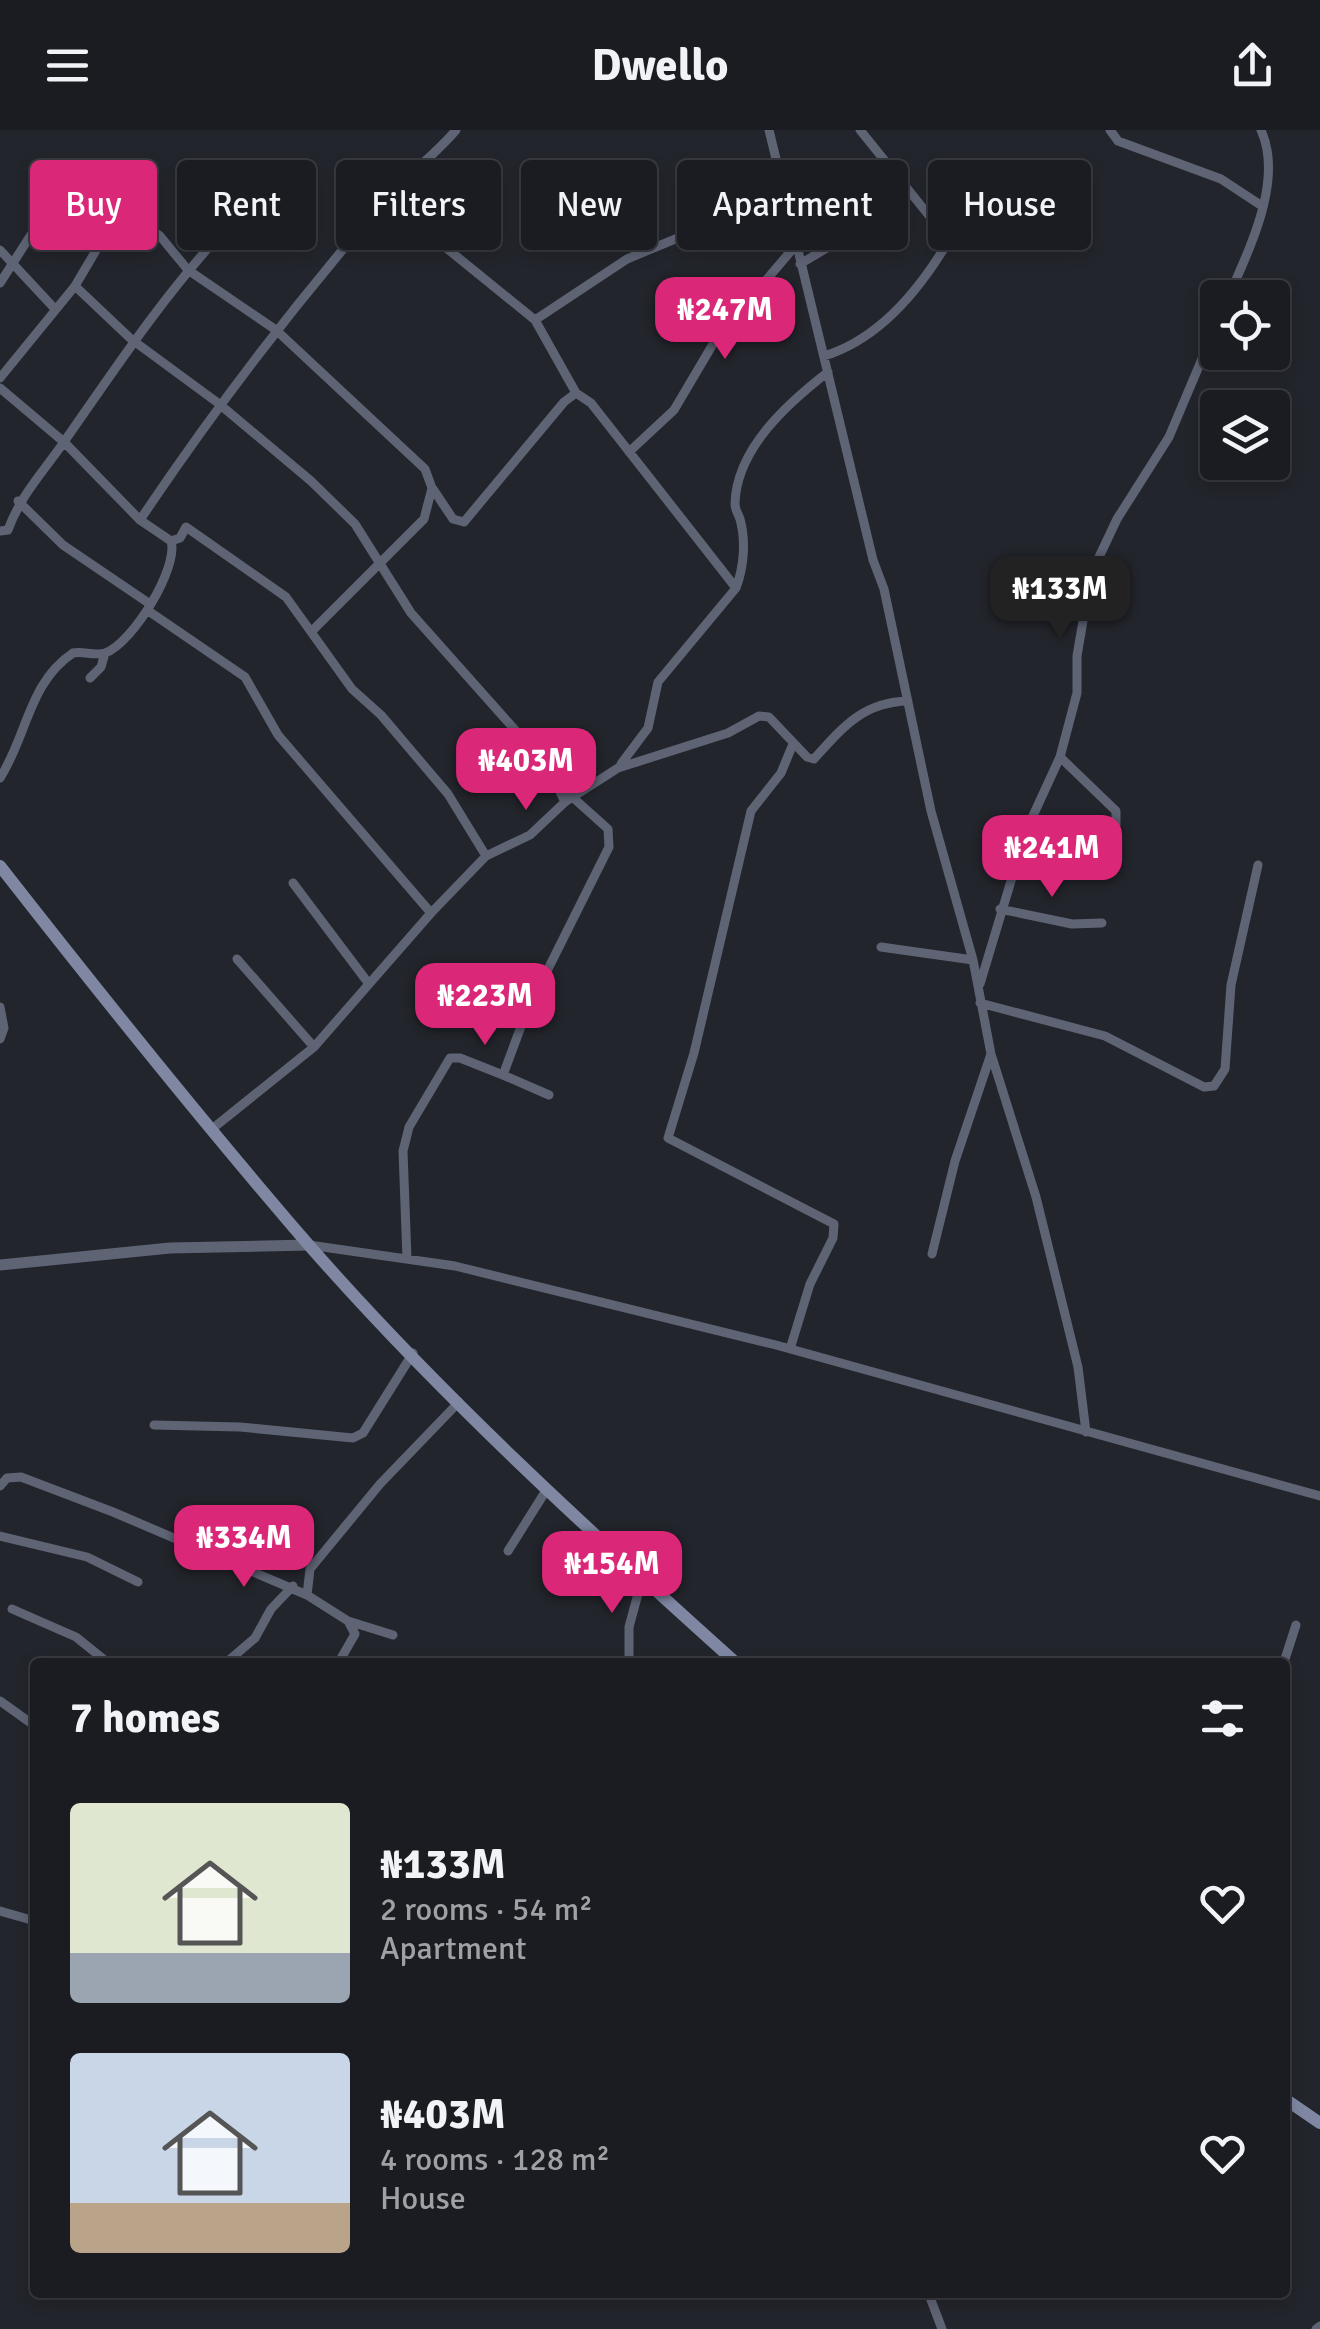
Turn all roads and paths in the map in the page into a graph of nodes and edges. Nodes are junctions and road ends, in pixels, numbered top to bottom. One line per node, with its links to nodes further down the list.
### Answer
1 (456, 130): 6 (street)
2 (769, 130): 7 (street)
3 (860, 130): 30 (street)
4 (1110, 130): 8 (street)
5 (1261, 130): 8 (street)
6 (425, 160)
7 (776, 160)
8 (1262, 206): 23 (street)
9 (30, 234): 20 (street)
10 (157, 234): 22 (street)
11 (677, 238): 27 (street)
12 (0, 250): 20 (street)
13 (96, 250): 25 (street)
14 (206, 250): 22 (street)
15 (343, 250): 28 (street)
16 (450, 250): 27 (street)
17 (792, 250): 38 (street)
18 (797, 250): 21 (street)
19 (823, 250): 21 (street)
20 (10, 263): 24 (street); 26 (street)
21 (800, 264): 30 (street)
22 (188, 270): 28 (street); 29 (street)
23 (1235, 280)
24 (0, 283)
25 (75, 286): 26 (street); 29 (street)
26 (55, 309): 33 (street)
27 (535, 320): 35 (street)
28 (276, 330): 36 (street); 39 (street)
29 (132, 339): 36 (street); 37 (street)
30 (824, 356): 32 (street)
31 (1200, 364): 52 (street)
32 (828, 372): 45 (street); 50 (street)
33 (0, 378)
34 (0, 388): 37 (street)
35 (576, 393): 38 (street); 39 (street)
36 (218, 403): 41 (street); 44 (street)
37 (64, 442): 40 (street); 41 (street)
38 (629, 452): 45 (street)
39 (432, 488): 44 (street)
40 (18, 502): 42 (street); 46 (street)
41 (140, 520): 43 (street)
42 (0, 531)
43 (175, 540): 46 (street); 47 (street)
44 (380, 559): 47 (street); 55 (street)
45 (736, 588): 53 (street)
46 (148, 607): 48 (street); 62 (street)
47 (314, 630): 57 (street)
48 (105, 653): 49 (street); 54 (street)
49 (90, 678)
50 (908, 701): 51 (street); 66 (street)
51 (793, 744): 53 (street); 81 (street)
52 (1060, 757): 56 (street); 61 (street)
53 (618, 768): 55 (street)
54 (0, 778)
55 (569, 800): 57 (street); 74 (street)
56 (1116, 825)
57 (486, 856): 62 (street)
58 (1258, 864): 69 (street)
59 (0, 866): 76 (main road)
60 (293, 883): 67 (street)
61 (1000, 909): 63 (street); 68 (street)
62 (430, 913): 67 (street)
63 (1102, 923)
64 (881, 947): 66 (street)
65 (237, 959): 72 (street)
66 (973, 960): 68 (street)
67 (369, 984): 72 (street)
68 (978, 990): 69 (street)
69 (980, 1003): 73 (street)
70 (0, 1007): 71 (street)
71 (0, 1040)
72 (314, 1047): 76 (street)
73 (991, 1054): 78 (street); 85 (street)
74 (503, 1075): 75 (street); 79 (street)
75 (549, 1096)
76 (212, 1130): 77 (main road)
77 (310, 1245): 79 (street); 80 (street); 82 (main road)
78 (932, 1254)
79 (407, 1259): 81 (street)
80 (0, 1264)
81 (790, 1350): 85 (street)
82 (412, 1353): 83 (main road); 84 (street)
83 (459, 1402): 87 (main road); 93 (street)
84 (154, 1426)
85 (1086, 1432): 88 (street)
86 (0, 1486): 94 (street)
87 (548, 1489): 90 (street); 91 (main road)
88 (1320, 1496)
89 (0, 1536): 92 (street)
90 (508, 1551)
91 (642, 1578): 103 (street); 104 (main road)
92 (138, 1582)
93 (305, 1582): 94 (street); 95 (street)
94 (289, 1588): 95 (street); 101 (street)
95 (307, 1595): 97 (street)
96 (12, 1609): 100 (street)
97 (348, 1621): 99 (street); 102 (street)
98 (1296, 1624): 105 (street)
99 (394, 1635)
100 (102, 1658)
101 (232, 1658)
102 (341, 1658)
103 (629, 1658)
104 (731, 1658)
105 (1285, 1658)
106 (0, 1702): 107 (street)
107 (30, 1723)
108 (0, 1912): 109 (street)
109 (30, 1920)
110 (1290, 2102): 111 (main road)
111 (1320, 2123)
112 (930, 2298): 113 (street)
113 (942, 2329)

